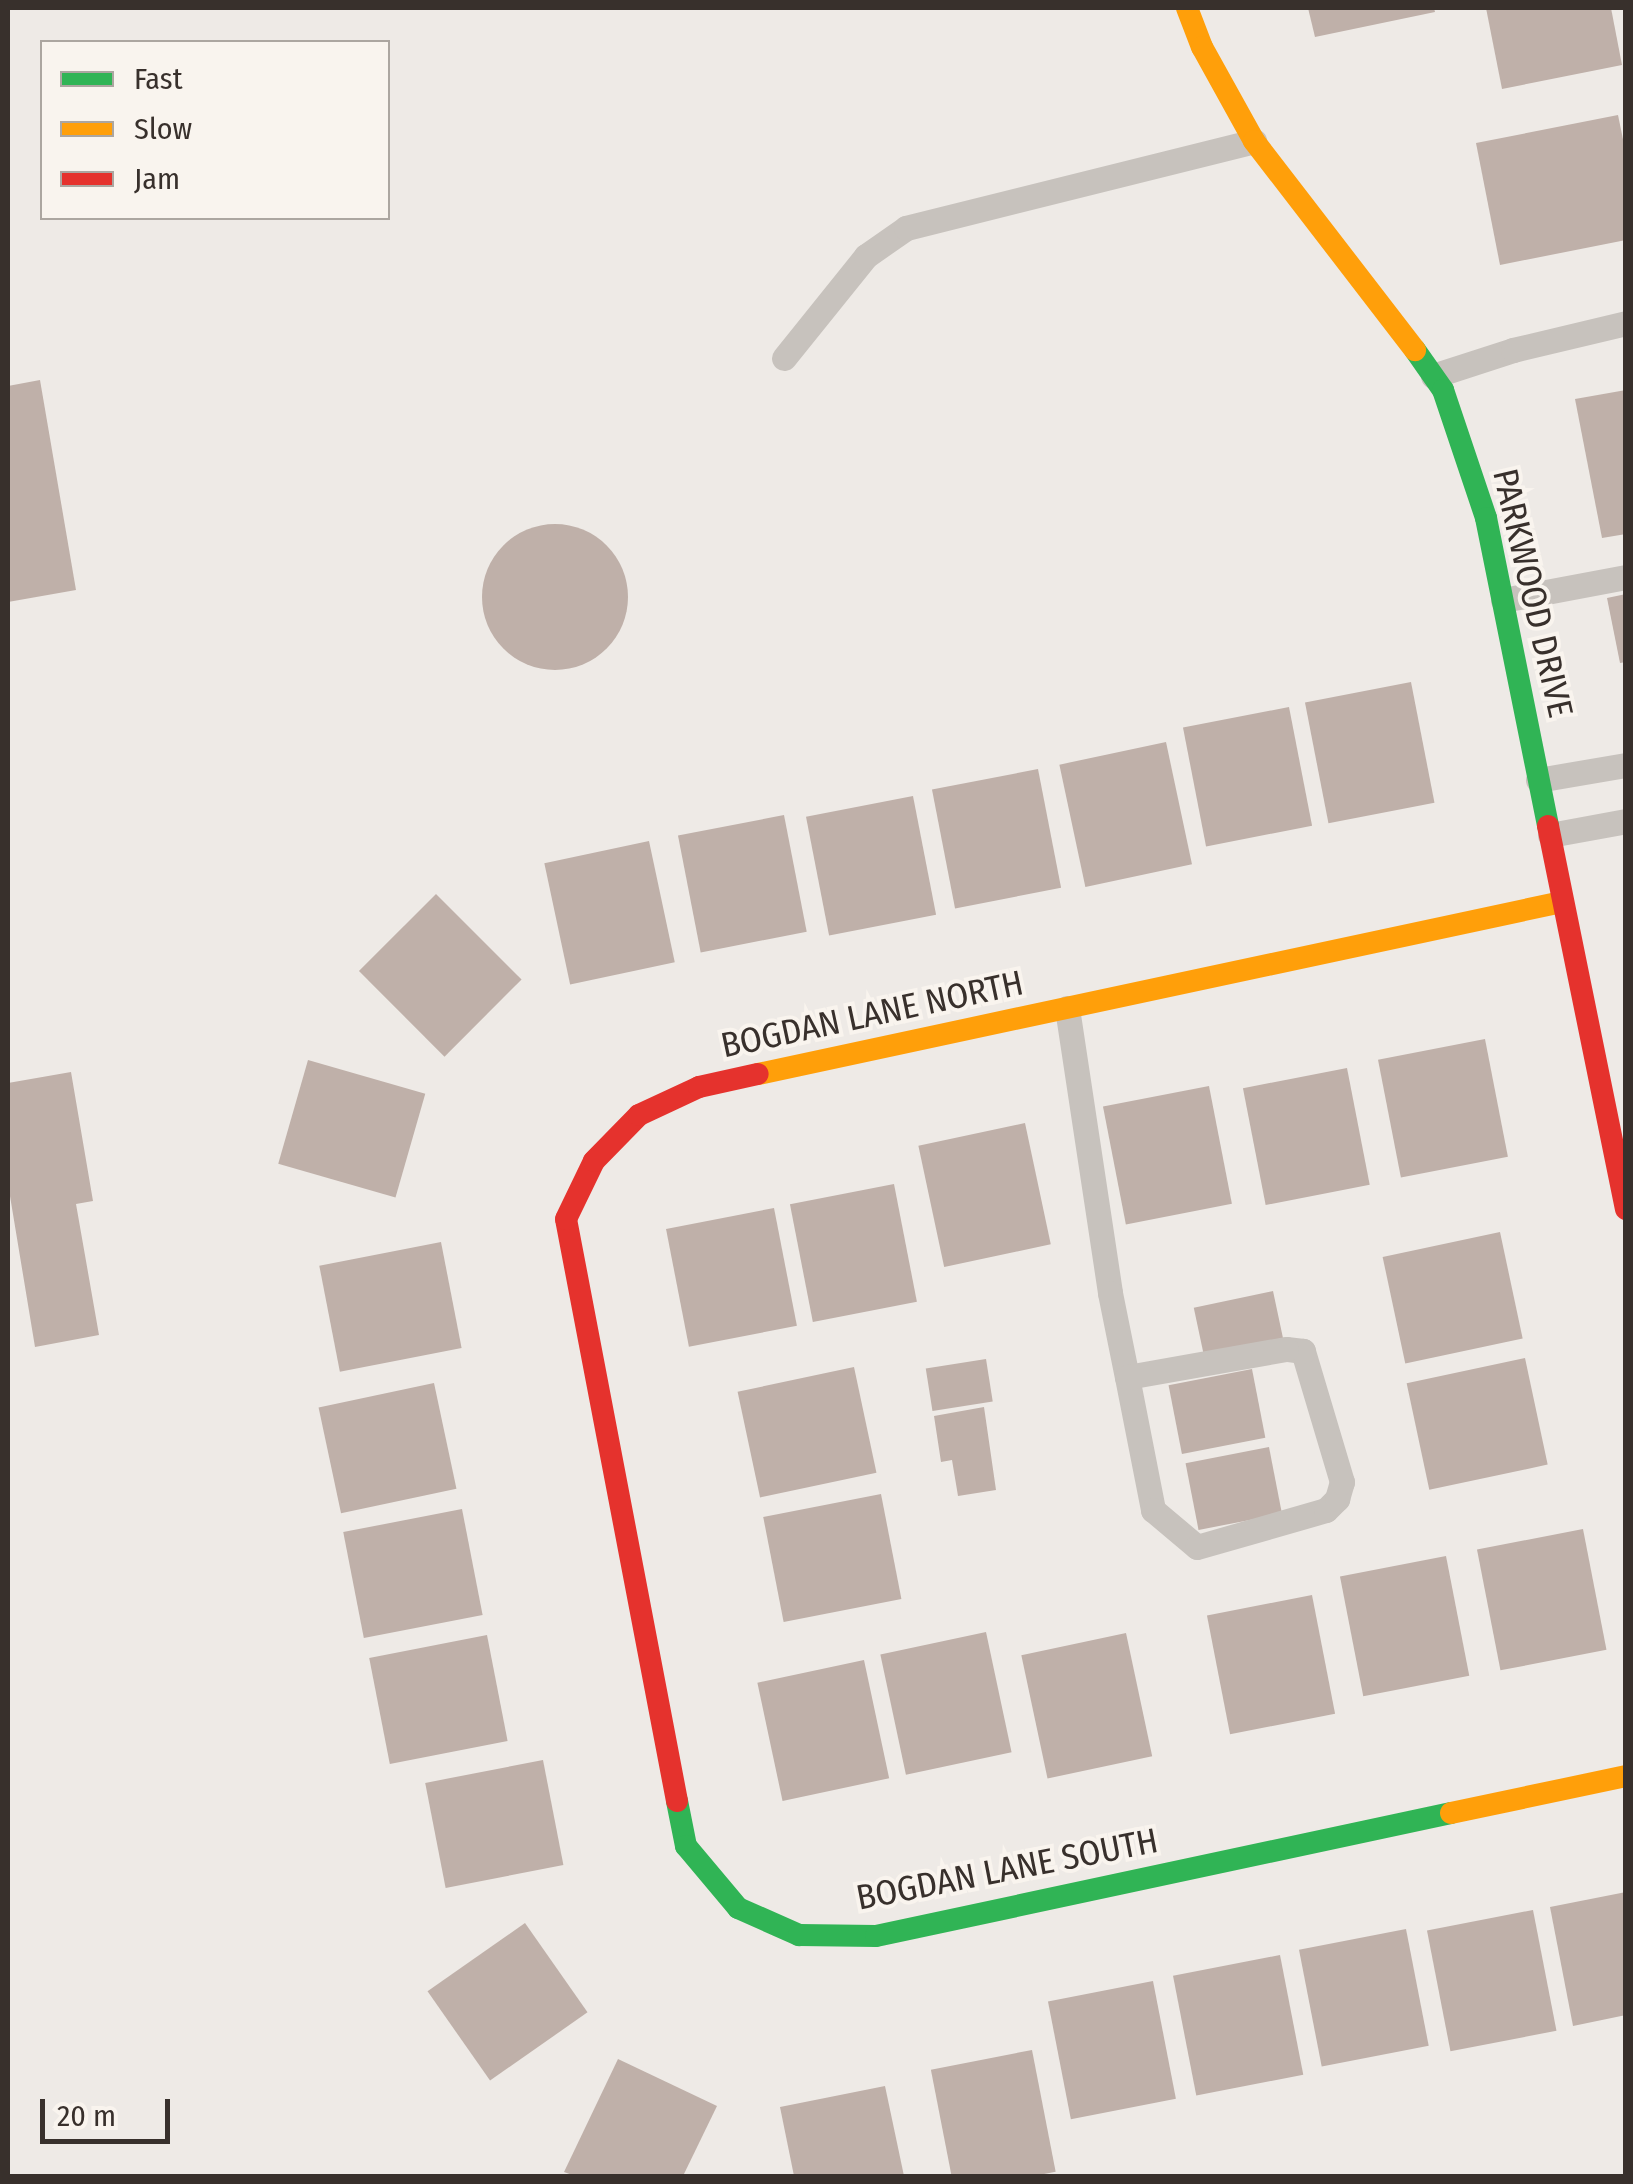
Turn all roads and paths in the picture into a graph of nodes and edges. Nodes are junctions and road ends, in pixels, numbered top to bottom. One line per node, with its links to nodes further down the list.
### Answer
1 (1187, 8): 2 (street, PARKWOOD DRIVE)
2 (1254, 140): 4 (lane); 5 (street, PARKWOOD DRIVE)
3 (1626, 323): 5 (lane)
4 (784, 358)
5 (1433, 376): 7 (street, PARKWOOD DRIVE)
6 (1626, 577): 7 (lane)
7 (1502, 600): 9 (street, PARKWOOD DRIVE)
8 (1626, 764): 9 (lane)
9 (1538, 780): 11 (street, PARKWOOD DRIVE)
10 (1626, 821): 11 (lane)
11 (1550, 835): 12 (street, PARKWOOD DRIVE)
12 (1562, 902): 13 (street, BOGDAN LANE NORTH); 15 (street, PARKWOOD DRIVE)
13 (1067, 1008): 17 (lane); 18 (street, BOGDAN LANE NORTH)
14 (1626, 1034): 15 (lane)
15 (1591, 1040): 16 (street, PARKWOOD DRIVE)
16 (1626, 1209)
17 (1126, 1377): 17 (lane)
18 (624, 1533): 19 (street, BOGDAN LANE SOUTH)
19 (1626, 1776)

